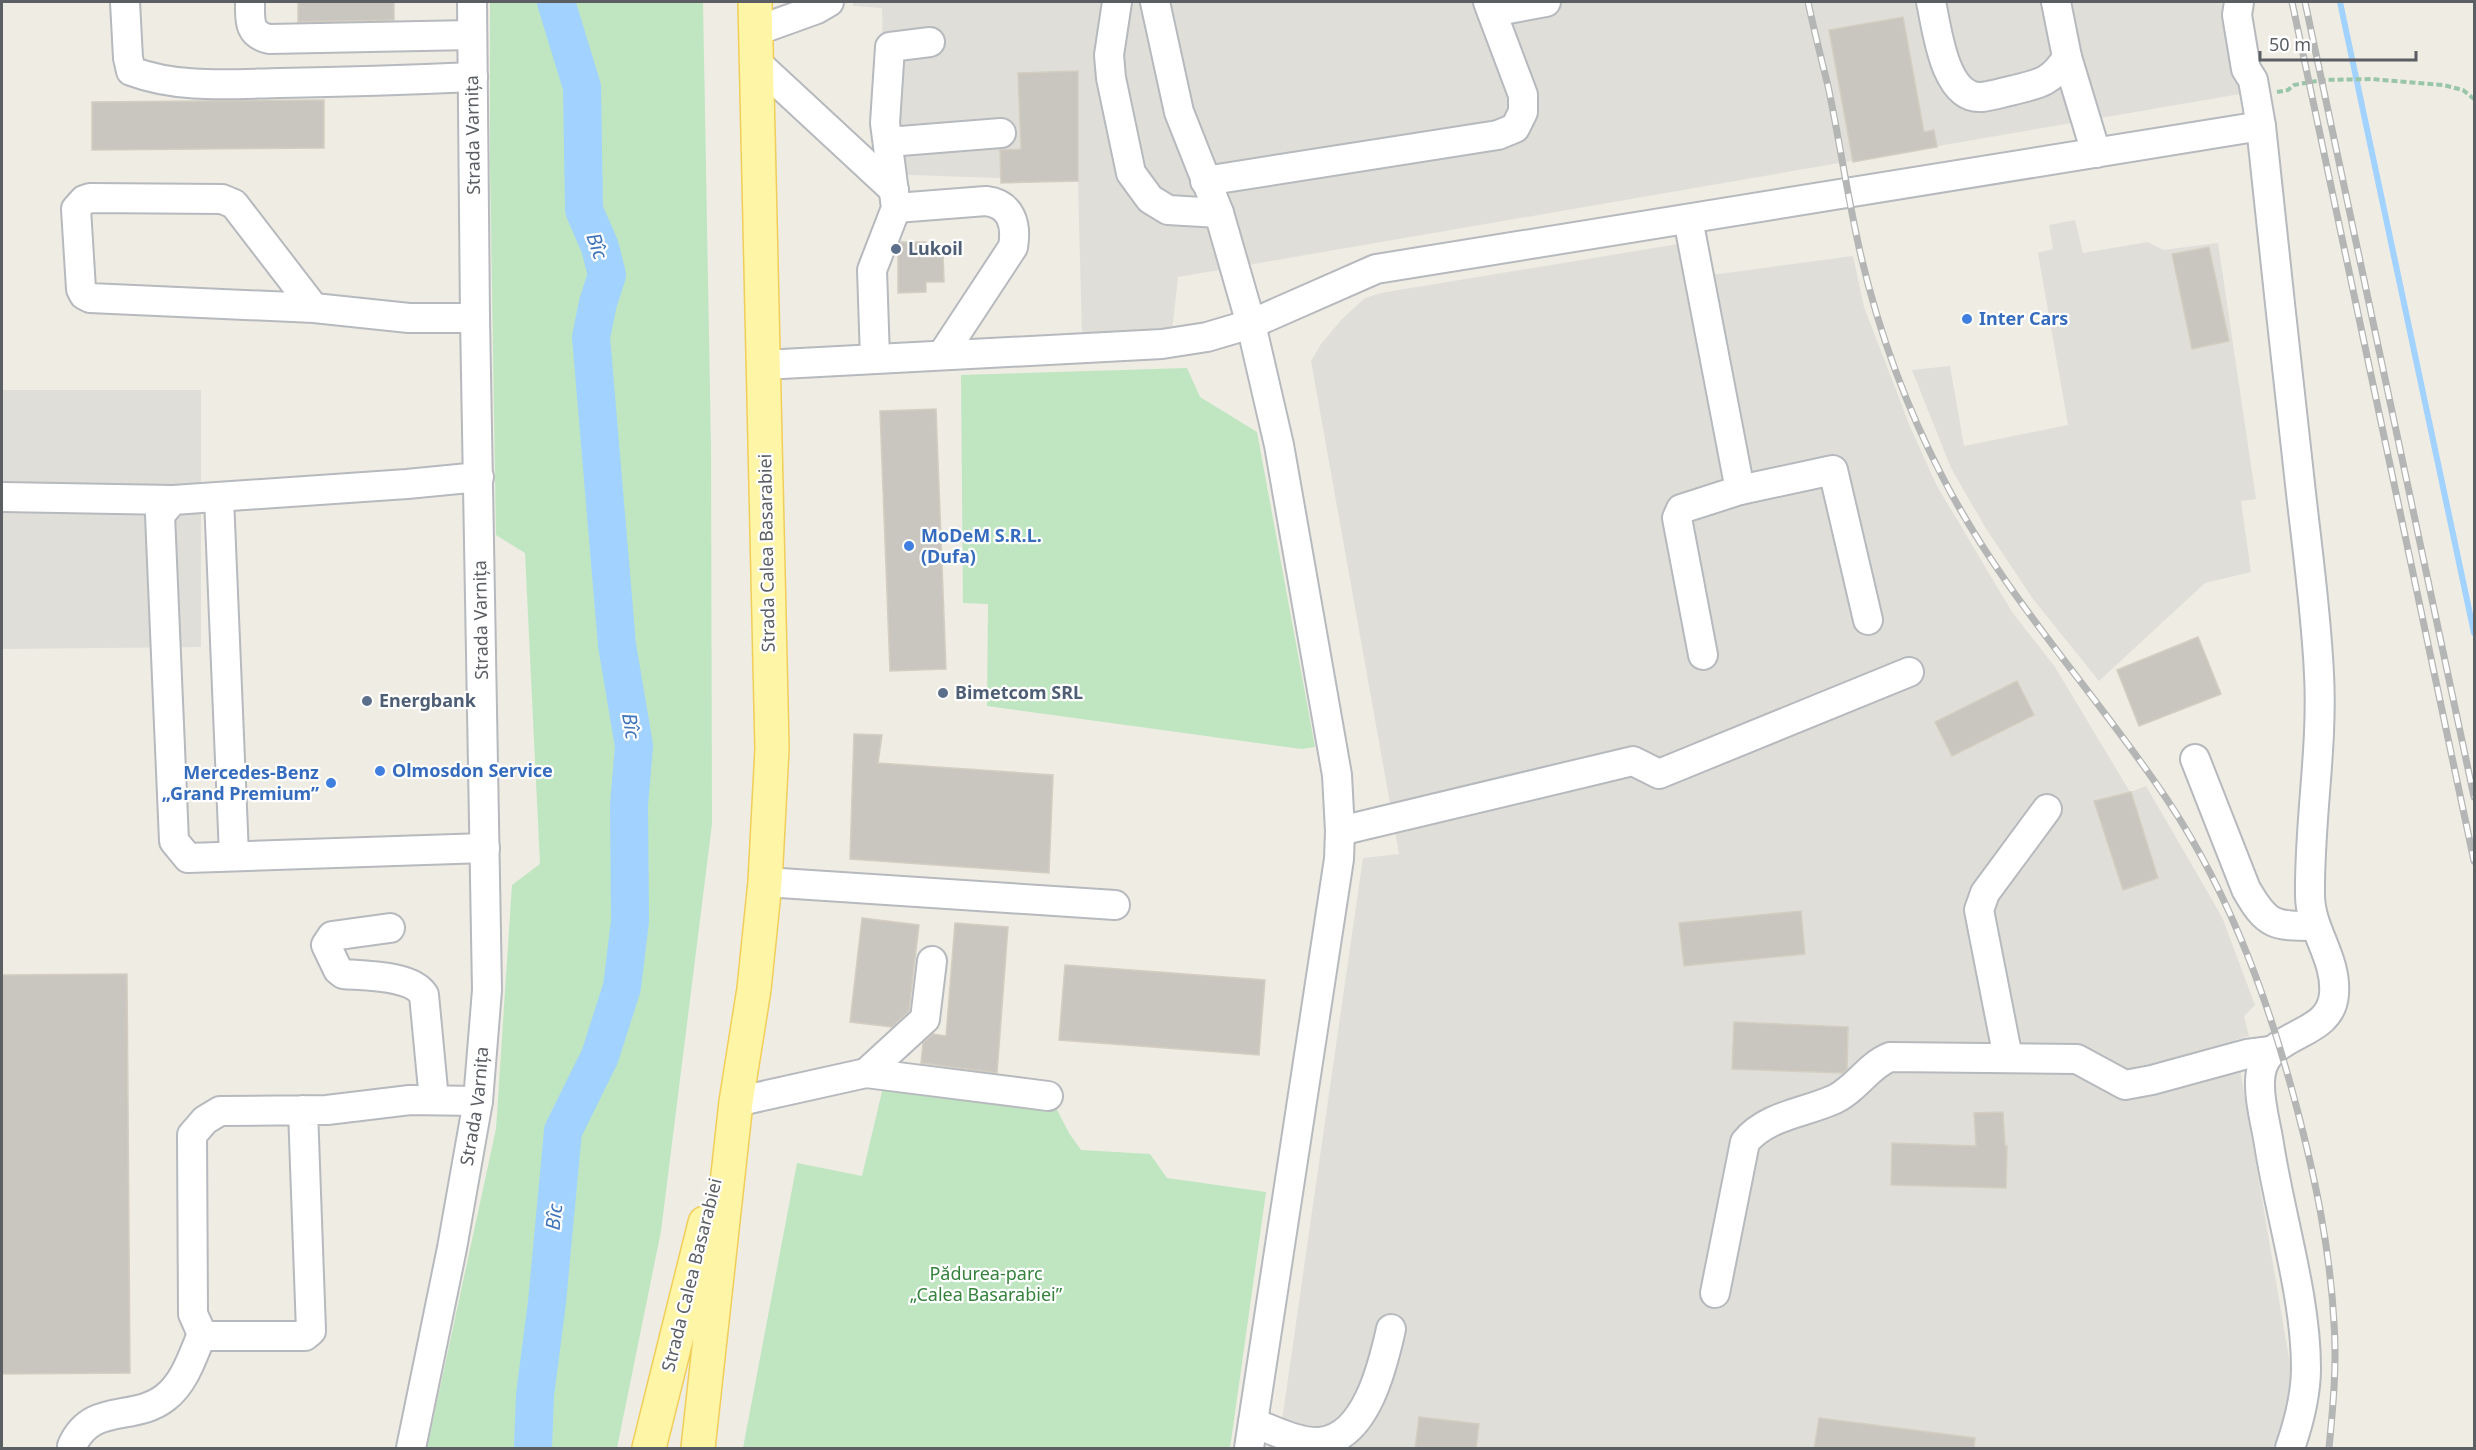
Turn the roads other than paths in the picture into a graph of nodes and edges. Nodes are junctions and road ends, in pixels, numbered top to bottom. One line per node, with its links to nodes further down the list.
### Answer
1 (125, 2): 16 (street)
2 (250, 2): 13 (street)
3 (472, 2): 13 (street, Strada Varnița)
4 (829, 2): 12 (street)
5 (1118, 2): 23 (street)
6 (1155, 2): 21 (street)
7 (1546, 2): 11 (street)
8 (1931, 2): 15 (street)
9 (2056, 2): 15 (street)
10 (2239, 2): 17 (street)
11 (1490, 7): 21 (street)
12 (756, 31): 22 (street); 30 (main road, Strada Calea Basarabiei)
13 (472, 35): 16 (street, Strada Varnița)
14 (930, 42): 19 (street)
15 (2067, 57): 20 (street)
16 (472, 77): 26 (street, Strada Varnița)
17 (2260, 126): 20 (street); 46 (street)
18 (1001, 133): 19 (street)
19 (888, 142): 22 (street)
20 (2096, 153): 24 (street)
21 (1205, 181): 23 (street)
22 (895, 199): 28 (street); 29 (street)
23 (1219, 213): 27 (street)
24 (1688, 219): 27 (street); 32 (street)
25 (314, 308): 25 (street); 26 (street)
26 (475, 318): 31 (street, Strada Varnița)
27 (1251, 324): 28 (street); 41 (street)
28 (942, 355): 29 (street)
29 (875, 358): 30 (street)
30 (763, 365): 44 (main road, Strada Calea Basarabiei)
31 (479, 477): 34 (street); 42 (street, Strada Varnița)
32 (1740, 490): 36 (street); 37 (street)
33 (2, 497): 35 (street)
34 (219, 498): 35 (street); 43 (street)
35 (172, 500): 43 (street)
36 (1868, 620)
37 (1702, 655)
38 (1909, 672): 41 (street)
39 (2195, 759): 46 (street)
40 (2047, 809): 50 (street)
41 (1340, 831): 60 (street)
42 (485, 848): 43 (street); 54 (street, Strada Varnița)
43 (234, 855)
44 (765, 882): 45 (street); 55 (main road, Strada Calea Basarabiei)
45 (1115, 905)
46 (2314, 926): 49 (street)
47 (390, 928): 53 (street)
48 (932, 961): 51 (street)
49 (2271, 1051): 50 (street); 65 (street)
50 (2008, 1058): 57 (street)
51 (866, 1073): 52 (street); 55 (street)
52 (1048, 1096)
53 (434, 1100): 54 (street); 56 (street)
54 (478, 1101): 62 (street, Strada Varnița)
55 (736, 1102): 63 (main road, Strada Calea Basarabiei); 64 (main road, Strada Calea Basarabiei)
56 (303, 1110): 59 (street); 59 (street)
57 (1715, 1293)
58 (1391, 1329): 60 (street)
59 (202, 1334): 61 (street)
60 (1251, 1436)
61 (72, 1446)
62 (411, 1449)
63 (649, 1449)
64 (698, 1449)
65 (2290, 1449)

